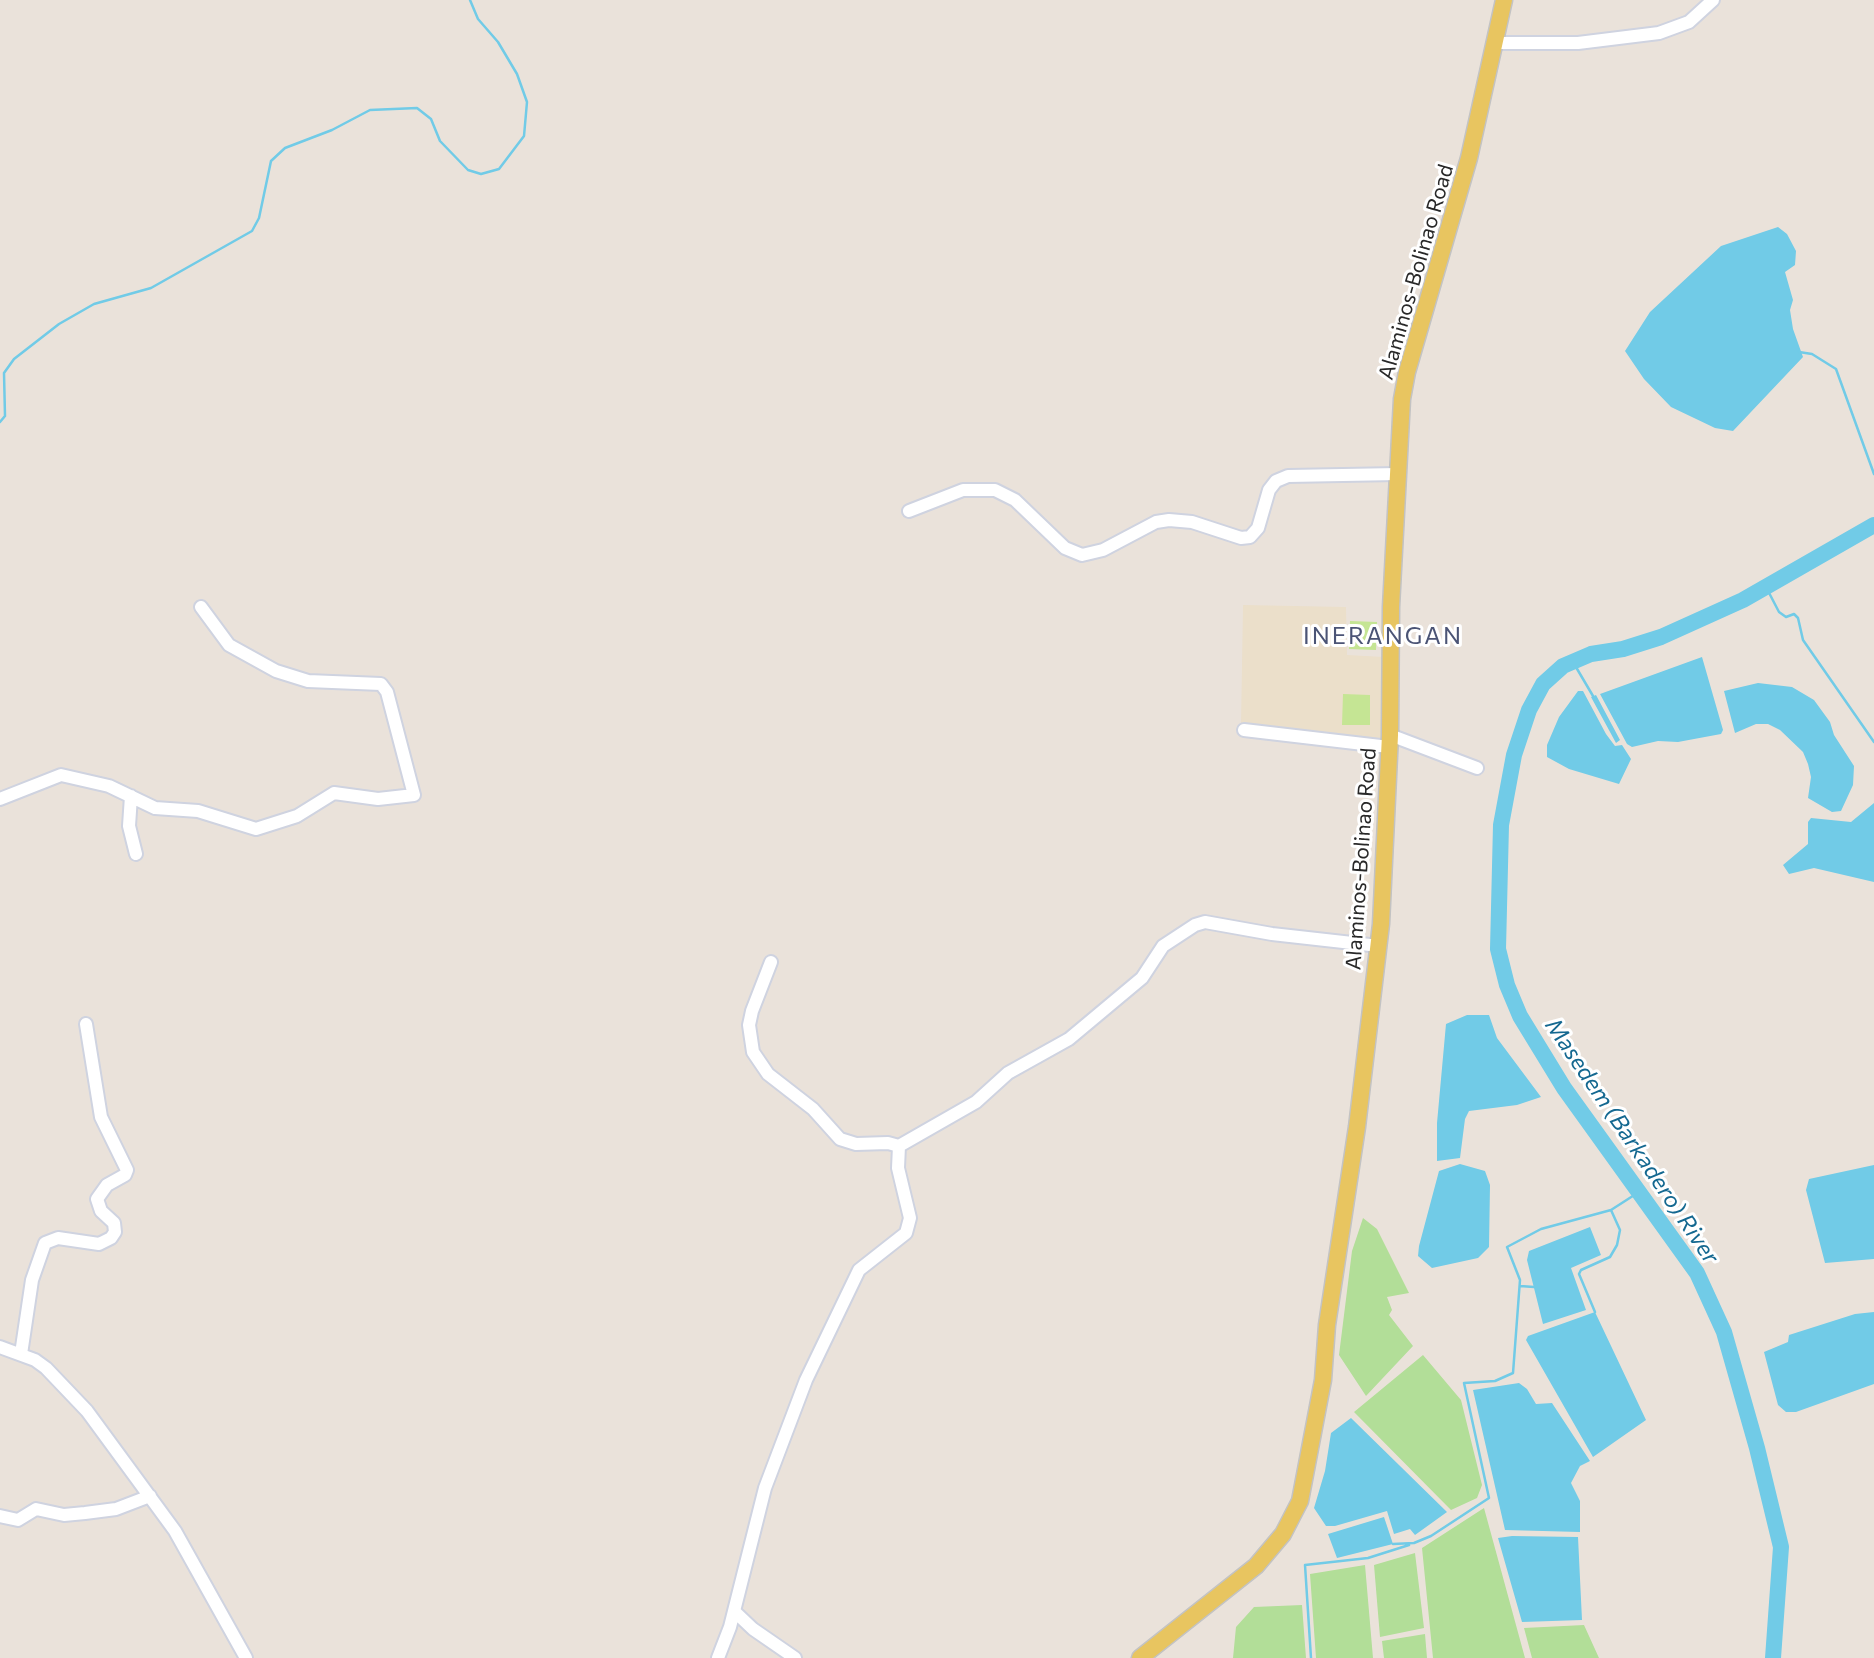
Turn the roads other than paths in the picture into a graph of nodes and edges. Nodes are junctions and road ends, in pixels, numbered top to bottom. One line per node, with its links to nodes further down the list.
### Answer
1 (1504, 0): 3 (main road, Alaminos-Bolinao Road)
2 (1713, 0): 3 (street)
3 (1495, 43): 4 (main road, Alaminos-Bolinao Road)
4 (1398, 474): 5 (street); 8 (main road, Alaminos-Bolinao Road)
5 (909, 511)
6 (201, 607): 10 (street)
7 (1244, 730): 8 (street)
8 (1389, 741): 9 (street); 13 (main road, Alaminos-Bolinao Road)
9 (1477, 768)
10 (131, 796): 11 (street); 12 (street)
11 (0, 799)
12 (136, 854)
13 (1379, 946): 16 (street); 25 (main road, Alaminos-Bolinao Road)
14 (771, 962): 16 (street)
15 (86, 1024): 18 (street)
16 (899, 1146): 21 (street)
17 (0, 1347): 18 (street)
18 (21, 1354): 19 (street)
19 (150, 1496): 20 (street); 22 (street)
20 (0, 1516)
21 (734, 1611): 23 (street); 24 (street)
22 (246, 1658)
23 (718, 1658)
24 (795, 1658)
25 (1140, 1658)

